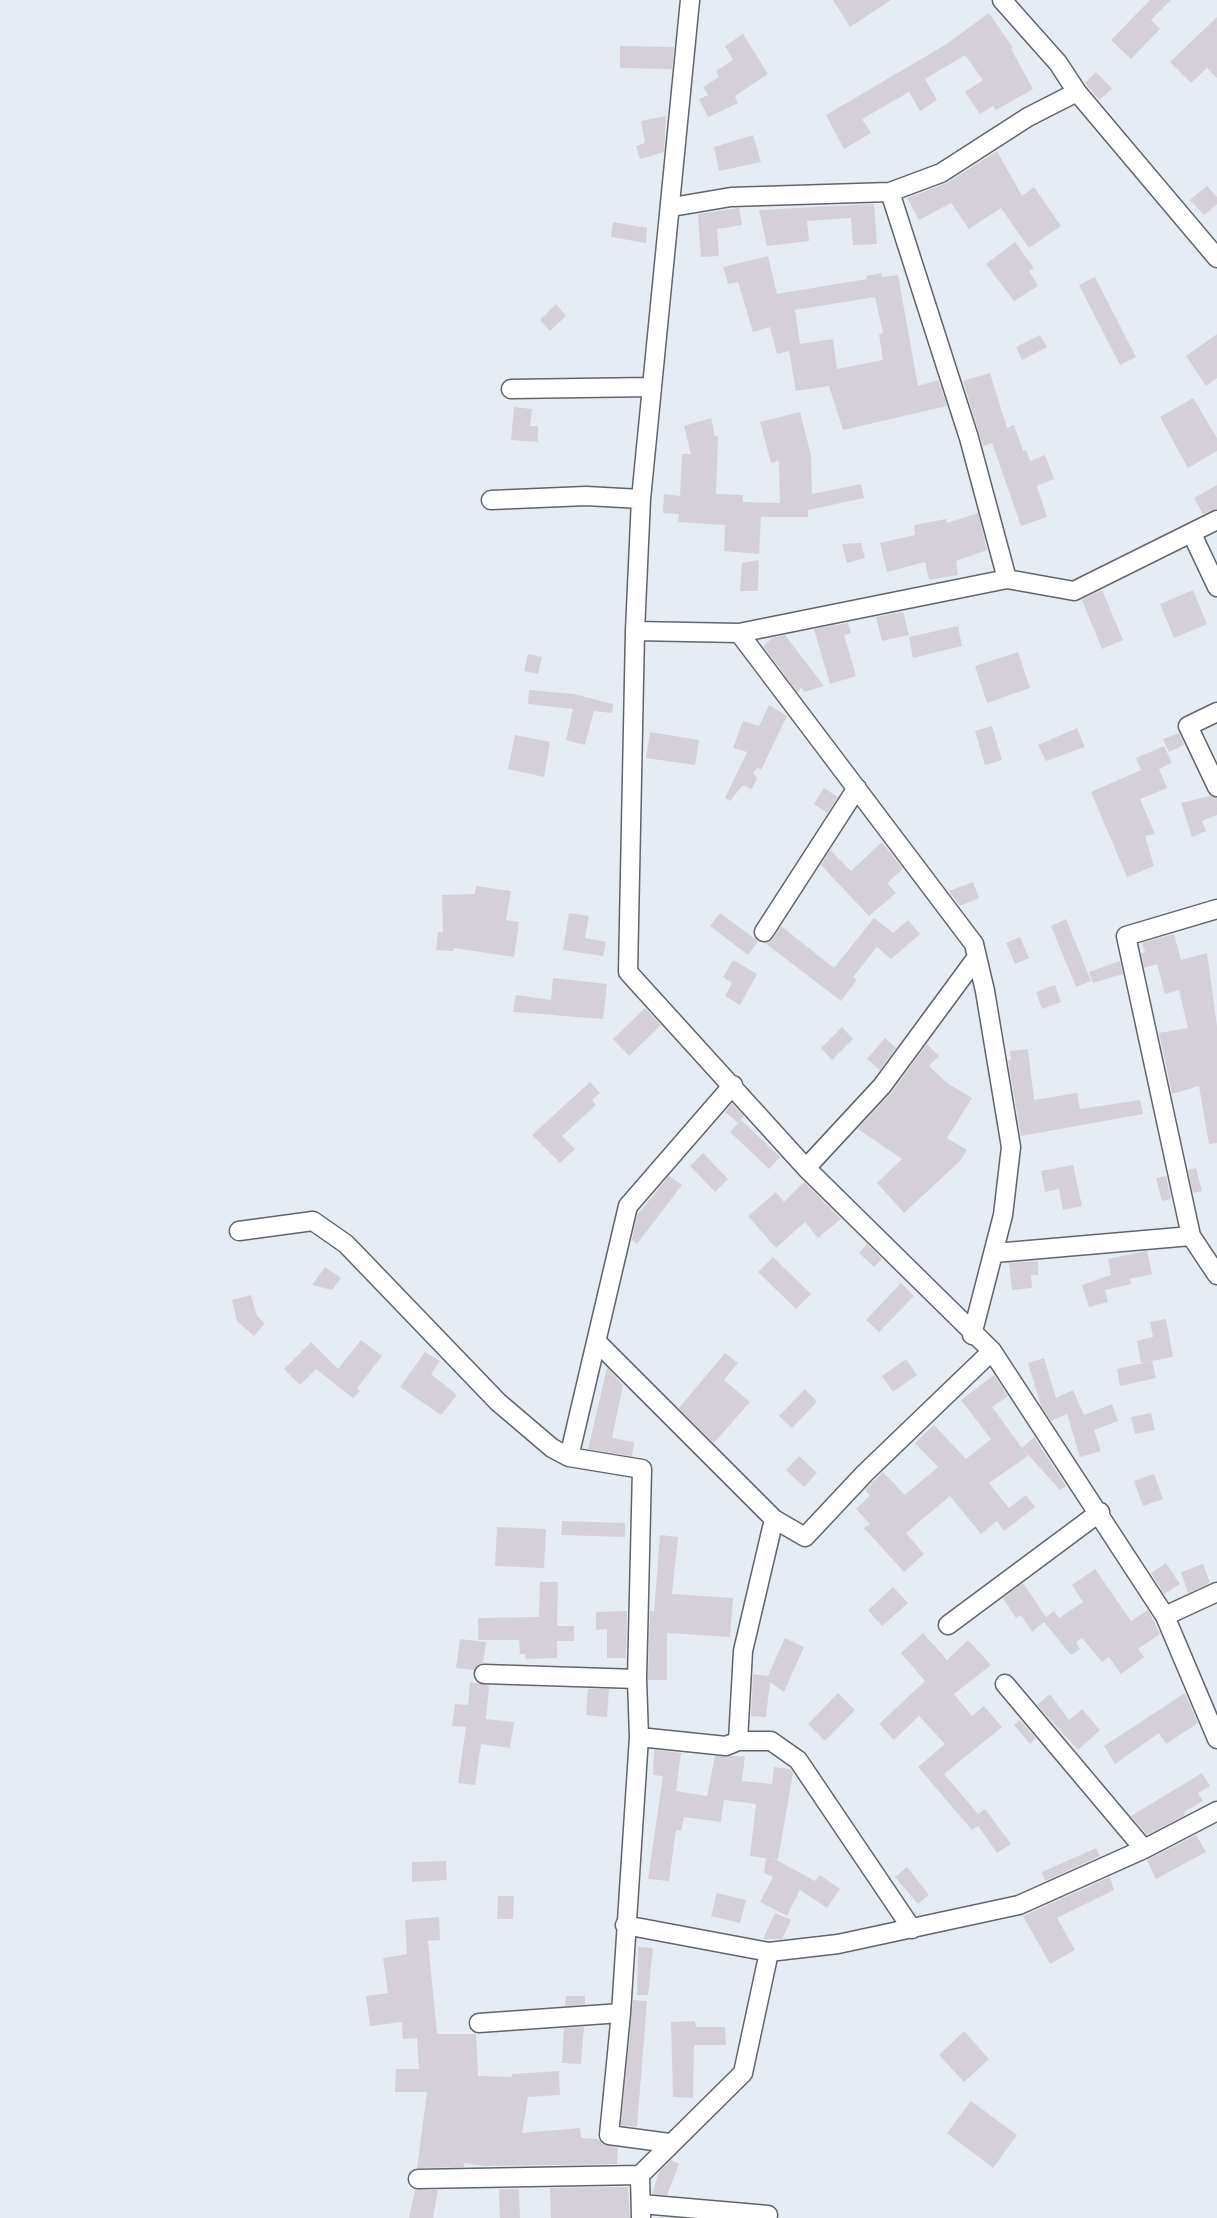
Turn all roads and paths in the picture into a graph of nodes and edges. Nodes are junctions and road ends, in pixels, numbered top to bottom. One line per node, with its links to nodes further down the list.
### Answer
1 (690, 0): 5 (street)
2 (1002, 0): 3 (street)
3 (1077, 92): 4 (street); 6 (street)
4 (890, 192): 5 (street); 13 (street)
5 (672, 207): 7 (street)
6 (1217, 258)
7 (652, 387): 8 (street); 9 (street)
8 (512, 389)
9 (641, 499): 10 (street); 15 (street)
10 (491, 500)
11 (1217, 520): 12 (street)
12 (1192, 534): 13 (street); 14 (street)
13 (1007, 579): 16 (street)
14 (1217, 587)
15 (635, 631): 16 (street); 23 (street)
16 (739, 633): 19 (street)
17 (1217, 712): 18 (street)
18 (1217, 787)
19 (857, 788): 21 (street); 22 (street)
20 (1217, 909): 26 (street)
21 (764, 932)
22 (977, 957): 24 (street); 27 (street)
23 (733, 1085): 24 (street); 30 (street)
24 (806, 1168): 29 (street)
25 (239, 1231): 32 (street)
26 (1191, 1236): 27 (street); 28 (street)
27 (995, 1253): 29 (street)
28 (1217, 1275)
29 (972, 1335): 31 (street)
30 (597, 1342): 32 (street); 34 (street)
31 (992, 1350): 33 (street); 34 (street)
32 (569, 1457): 39 (street)
33 (1100, 1513): 36 (street); 37 (street)
34 (774, 1519): 43 (street)
35 (1217, 1592): 36 (street)
36 (1166, 1616): 42 (street)
37 (948, 1625)
38 (484, 1674): 39 (street)
39 (637, 1679): 41 (street)
40 (1005, 1684): 45 (street)
41 (639, 1737): 43 (street); 46 (street)
42 (1217, 1739)
43 (738, 1741): 47 (street)
44 (1217, 1811): 45 (street)
45 (1144, 1849): 47 (street)
46 (625, 1926): 48 (street); 49 (street)
47 (912, 1929): 48 (street)
48 (769, 1951): 51 (street)
49 (621, 2013): 50 (street); 51 (street)
50 (479, 2023)
51 (669, 2143): 52 (street)
52 (640, 2175): 53 (street); 54 (street)
53 (418, 2179)
54 (641, 2211): 55 (street)
55 (768, 2215)

